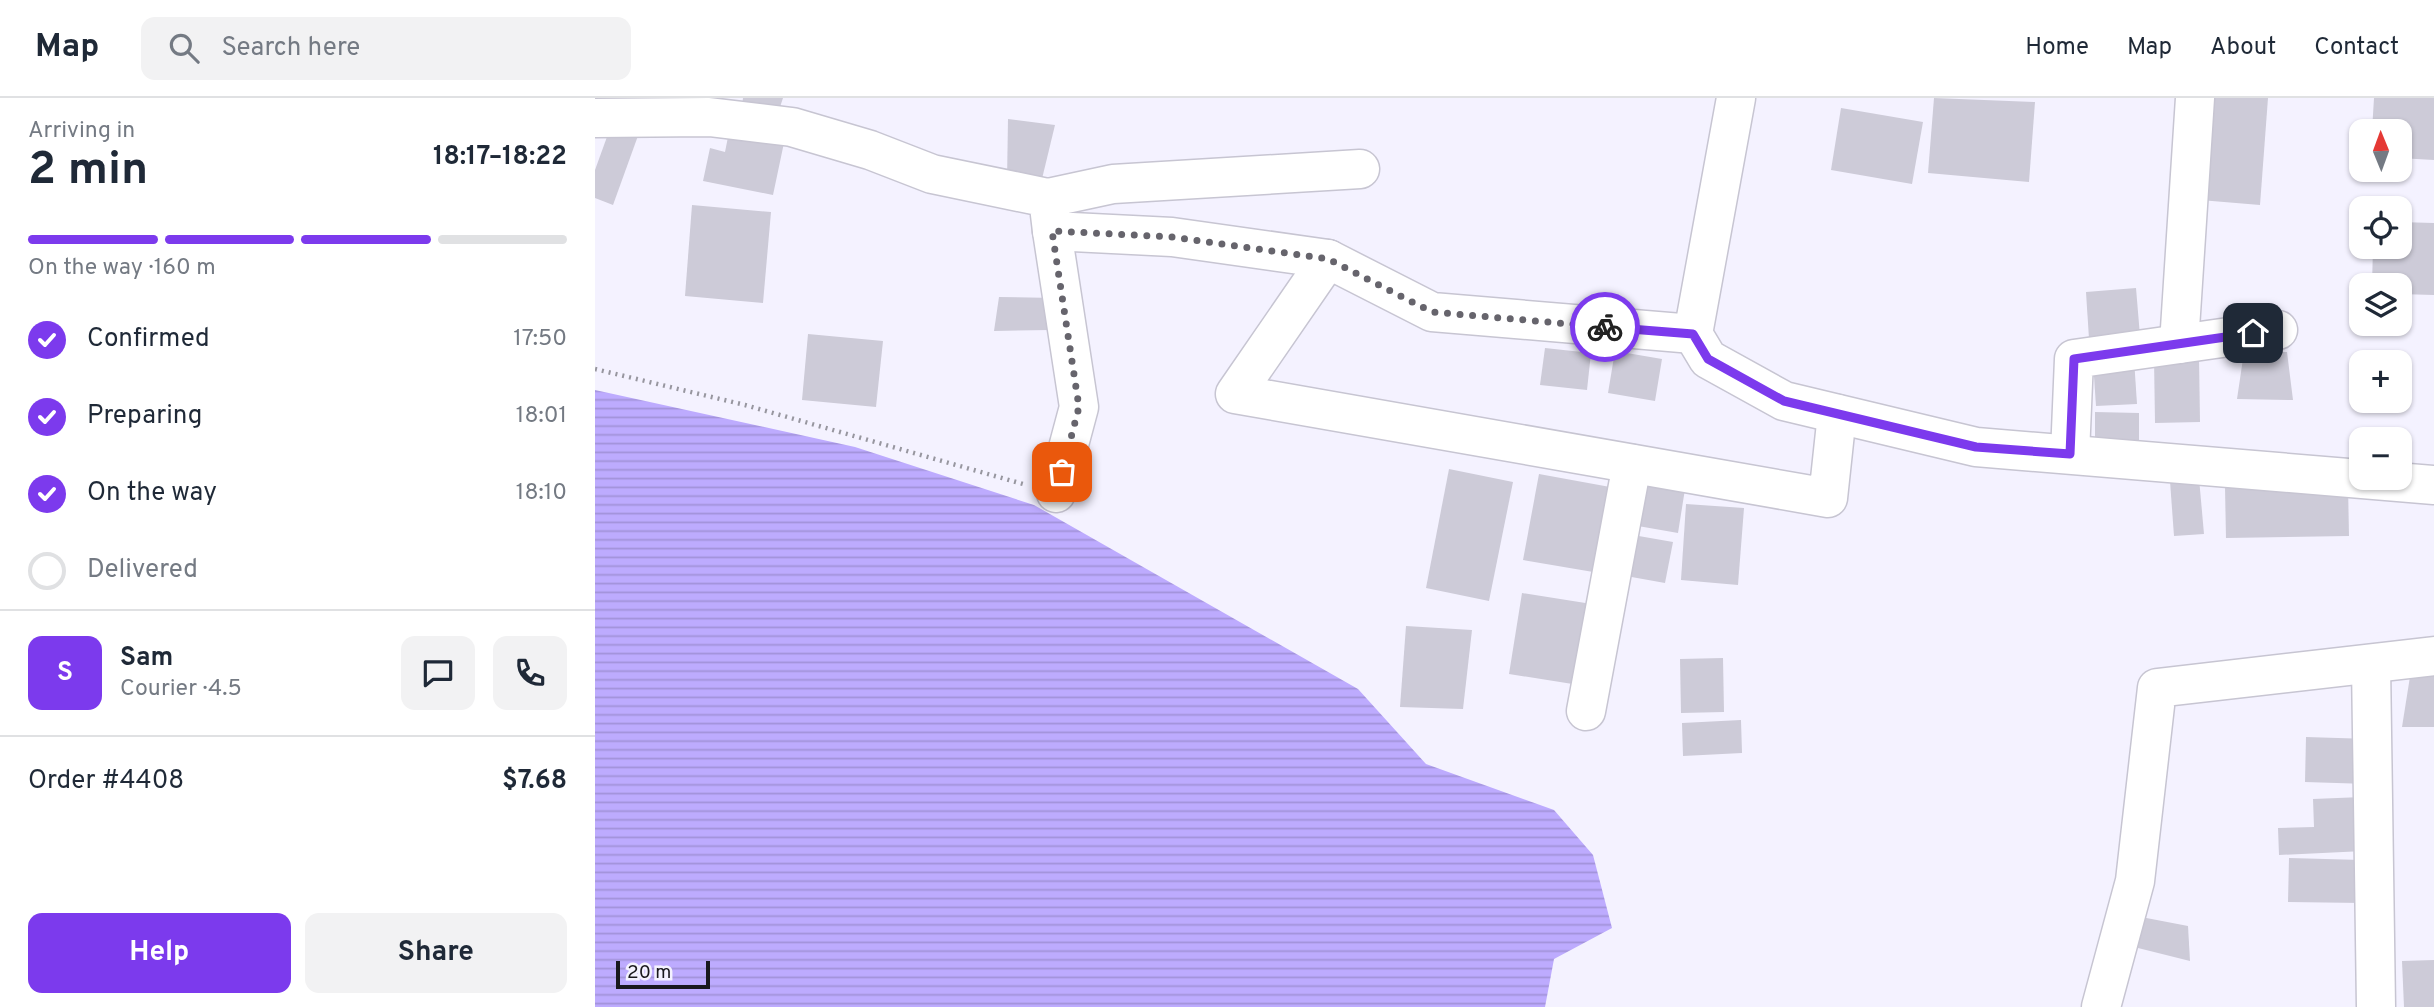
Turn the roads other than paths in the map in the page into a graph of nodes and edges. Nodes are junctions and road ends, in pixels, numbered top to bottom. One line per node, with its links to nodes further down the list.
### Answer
1 (1736, 98): 8 (street)
2 (2195, 98): 9 (street)
3 (595, 118): 5 (street)
4 (1360, 169): 5 (street)
5 (1050, 214): 6 (street); 14 (street)
6 (1328, 259): 8 (street); 12 (street)
7 (2277, 330): 9 (street)
8 (1693, 334): 10 (street)
9 (2179, 344): 11 (street)
10 (1837, 414): 11 (street); 12 (street)
11 (2070, 454): 13 (street)
12 (1632, 464): 17 (street)
13 (2434, 485)
14 (1056, 493)
15 (2434, 656): 16 (street)
16 (2371, 664): 18 (street); 19 (street)
17 (1586, 711)
18 (2101, 1007)
19 (2376, 1007)

